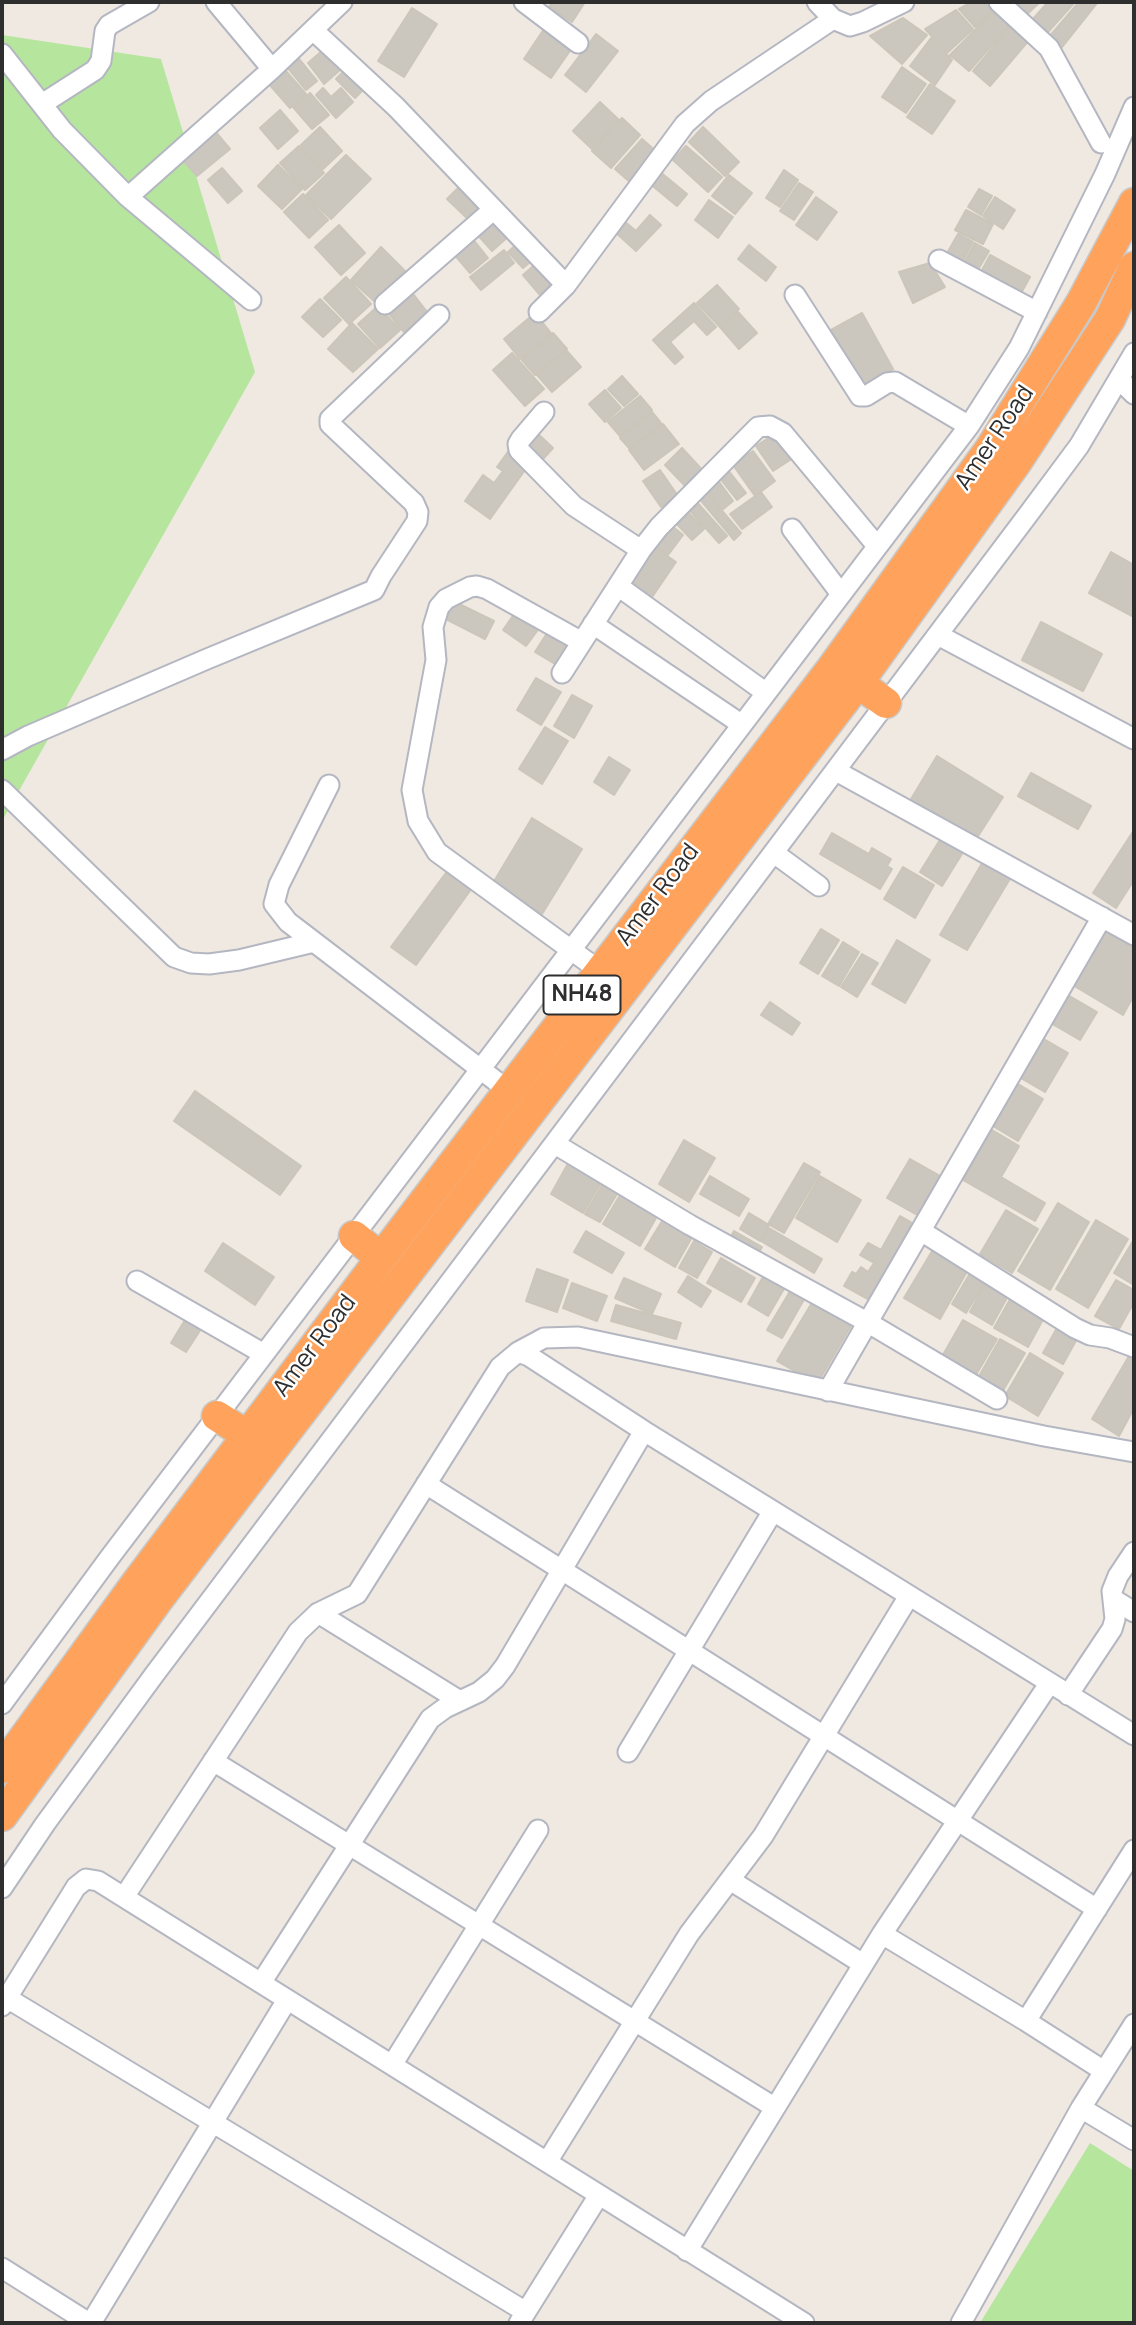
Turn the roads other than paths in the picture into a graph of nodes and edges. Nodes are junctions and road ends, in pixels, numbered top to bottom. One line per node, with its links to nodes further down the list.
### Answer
1 (149, 2): 13 (street)
2 (216, 2): 12 (street)
3 (342, 2): 9 (street)
4 (524, 2): 10 (street)
5 (817, 2): 8 (street)
6 (904, 2): 8 (street)
7 (999, 2): 15 (street)
8 (833, 19): 21 (street)
9 (313, 30): 12 (street); 18 (street)
10 (578, 43)
11 (2, 54): 13 (street)
12 (272, 69): 16 (street)
13 (42, 104): 16 (street)
14 (1134, 107): 25 (street)
15 (1101, 143)
16 (128, 197): 23 (street)
17 (1134, 203): 57 (highway, Amer Road / NH48)
18 (492, 209): 21 (street); 24 (street)
19 (939, 260): 25 (street)
20 (1134, 267): 42 (highway, Amer Road / NH48)
21 (565, 285): 26 (street)
22 (795, 295): 32 (street)
23 (251, 300)
24 (385, 303)
25 (1037, 312): 32 (street)
26 (539, 313)
27 (439, 315): 47 (street)
28 (1134, 353): 29 (street)
29 (1119, 379): 30 (street); 39 (street)
30 (1134, 394)
31 (544, 412): 35 (street)
32 (969, 426): 34 (street)
33 (792, 529): 37 (street)
34 (877, 546): 35 (street); 37 (street)
35 (641, 550): 36 (street)
36 (618, 586): 38 (street); 43 (street)
37 (841, 594): 43 (street)
38 (593, 624): 40 (street); 45 (street)
39 (937, 635): 44 (street); 46 (street)
40 (582, 642): 41 (street); 56 (street)
41 (562, 673)
42 (858, 682): 44 (highway); 93 (highway, Amer Road / NH48)
43 (765, 692): 45 (street)
44 (886, 703): 48 (street)
45 (741, 723): 56 (street)
46 (1134, 739)
47 (2, 750)
48 (836, 771): 51 (street); 53 (street)
49 (329, 785): 55 (street)
50 (2, 790): 55 (street)
51 (774, 853): 52 (street); 60 (street)
52 (819, 886)
53 (1102, 917): 54 (street); 61 (street)
54 (1134, 935)
55 (314, 942): 58 (street)
56 (571, 949): 57 (street); 58 (street)
57 (600, 971): 59 (highway, Amer Road / NH48)
58 (481, 1068): 59 (street); 62 (street)
59 (509, 1091): 63 (highway, Amer Road / NH48)
60 (555, 1144): 65 (street); 99 (street)
61 (921, 1231): 65 (street); 66 (street)
62 (354, 1236): 63 (highway); 68 (street)
63 (381, 1258): 73 (highway, Amer Road / NH48)
64 (137, 1281): 68 (street)
65 (867, 1322): 69 (street); 70 (street)
66 (1134, 1346)
67 (518, 1352): 69 (street); 72 (street); 75 (street)
68 (264, 1354): 71 (street)
69 (828, 1391): 74 (street)
70 (997, 1399)
71 (217, 1416): 73 (highway); 87 (street)
72 (644, 1431): 76 (street); 78 (street)
73 (248, 1436): 92 (highway, Amer Road / NH48)
74 (1134, 1452)
75 (426, 1484): 78 (street); 82 (street)
76 (773, 1511): 79 (street); 83 (street)
77 (1134, 1552): 80 (street)
78 (561, 1570): 83 (street); 86 (street)
79 (909, 1596): 84 (street); 89 (street)
80 (1113, 1599): 81 (street); 85 (street)
81 (1134, 1612)
82 (318, 1613): 86 (street); 91 (street)
83 (689, 1651): 89 (street); 90 (street)
84 (1049, 1684): 85 (street); 94 (street)
85 (1068, 1695): 88 (street)
86 (460, 1701): 96 (street)
87 (2, 1704)
88 (1134, 1735)
89 (824, 1736): 94 (street); 98 (street)
90 (628, 1752)
91 (213, 1761): 96 (street); 100 (street)
92 (2, 1768)
93 (2, 1816)
94 (959, 1821): 101 (street); 103 (street)
95 (538, 1830): 102 (street)
96 (349, 1845): 102 (street); 105 (street)
97 (1134, 1850): 101 (street)
98 (730, 1880): 104 (street); 109 (street)
99 (2, 1888)
100 (124, 1897): 105 (street); 107 (street)
101 (1097, 1909): 108 (street)
102 (479, 1926): 109 (street); 111 (street)
103 (882, 1934): 104 (street); 108 (street)
104 (863, 1964): 113 (street)
105 (261, 1983): 106 (street)
106 (288, 2000): 111 (street); 115 (street)
107 (4, 2002): 115 (street)
108 (1026, 2021): 112 (street)
109 (634, 2022): 113 (street); 117 (street)
110 (1134, 2024): 112 (street)
111 (392, 2065): 117 (street)
112 (1104, 2071): 114 (street)
113 (774, 2107): 119 (street)
114 (1081, 2108): 116 (street); 124 (street)
115 (213, 2122): 121 (street); 122 (street)
116 (1134, 2140)
117 (547, 2162): 118 (street)
118 (599, 2195): 119 (street); 121 (street)
119 (687, 2251): 123 (street)
120 (2, 2268): 122 (street)
121 (523, 2317)
122 (90, 2323)
123 (804, 2323)
124 (961, 2323)

